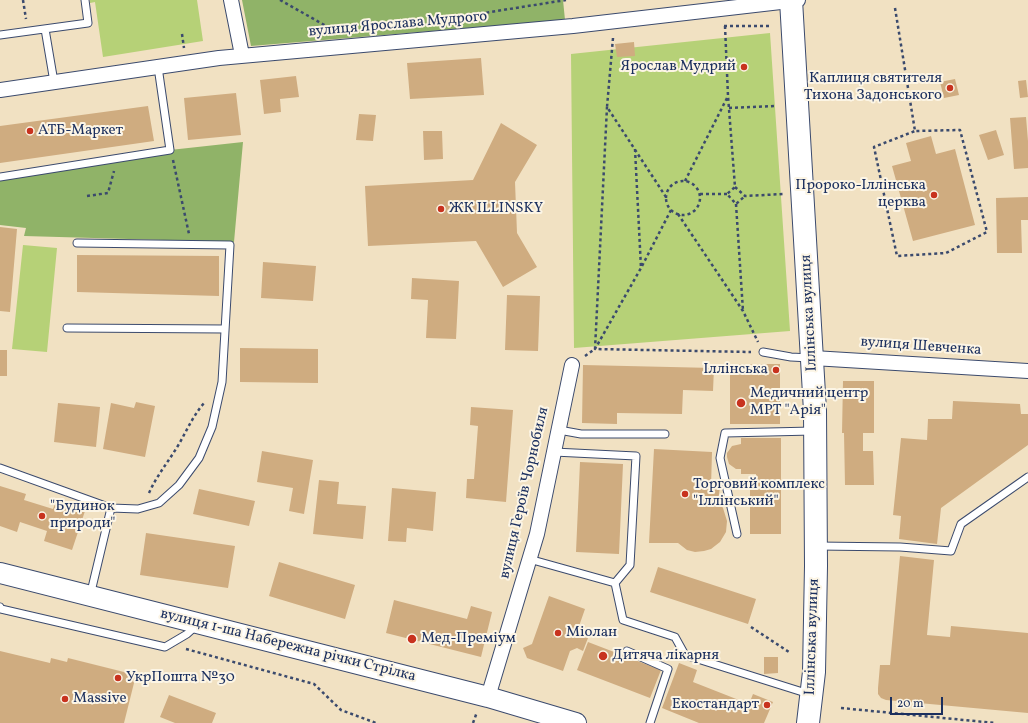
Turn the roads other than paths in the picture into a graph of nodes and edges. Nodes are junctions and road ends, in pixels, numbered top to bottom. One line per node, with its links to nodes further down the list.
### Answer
1 (84, 0): 4 (lane)
2 (231, 0): 6 (street)
3 (794, 0): 6 (street, вулиця Ярослава Мудрого); 15 (main road, Іллінська вулиця)
4 (45, 29): 5 (lane); 8 (lane)
5 (0, 36)
6 (242, 55): 7 (street, вулиця Ярослава Мудрого)
7 (158, 67): 8 (street, вулиця Ярослава Мудрого); 10 (lane)
8 (54, 82): 9 (street, вулиця Ярослава Мудрого)
9 (0, 90)
10 (0, 177)
11 (77, 243): 13 (lane)
12 (66, 328): 13 (lane)
13 (225, 329): 24 (lane)
14 (763, 352): 15 (lane)
15 (813, 358): 17 (street, вулиця Шевченка); 19 (main road, Іллінська вулиця)
16 (572, 365): 18 (street, вулиця Героїв Чорнобиля)
17 (1028, 371)
18 (559, 430): 20 (lane); 21 (street, вулиця Героїв Чорнобиля)
19 (815, 432): 25 (lane); 26 (main road, Іллінська вулиця)
20 (665, 434)
21 (554, 452): 27 (street, вулиця Героїв Чорнобиля); 29 (lane)
22 (0, 468): 24 (lane)
23 (1028, 477): 26 (lane)
24 (111, 508): 30 (lane)
25 (737, 534)
26 (816, 546): 34 (main road, Іллінська вулиця)
27 (529, 559): 29 (lane); 35 (street, вулиця Героїв Чорнобиля)
28 (0, 573): 30 (street, вулиця 1-ша Набережна річки Стрілка)
29 (615, 583): 34 (lane)
30 (90, 596): 32 (street, вулиця 1-ша Набережна річки Стрілка)
31 (0, 607): 32 (lane)
32 (192, 629): 35 (street, вулиця 1-ша Набережна річки Стрілка)
33 (627, 650): 37 (lane)
34 (811, 694): 38 (main road, Іллінська вулиця)
35 (483, 704): 36 (street, вулиця 1-ша Набережна річки Стрілка)
36 (576, 723)
37 (650, 723)
38 (808, 723)

